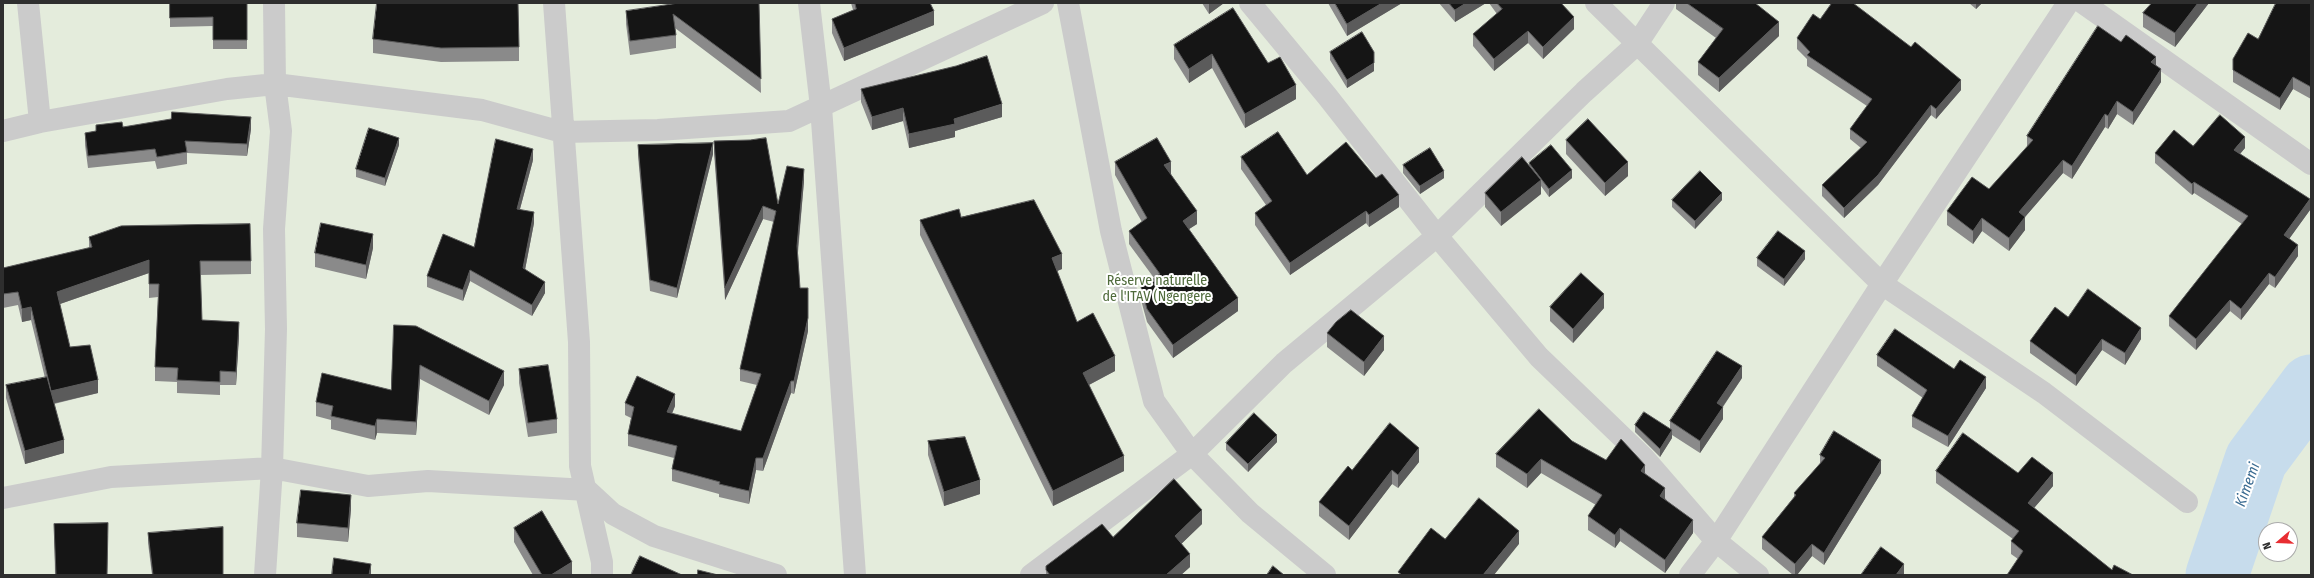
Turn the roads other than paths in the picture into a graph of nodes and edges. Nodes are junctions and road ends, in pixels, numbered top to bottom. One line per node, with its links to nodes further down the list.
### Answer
1 (28, 3): 15 (street)
2 (274, 3): 13 (street)
3 (554, 3): 17 (street)
4 (809, 3): 14 (street)
5 (1043, 3): 14 (street)
6 (1068, 3): 21 (street)
7 (1250, 3): 19 (street)
8 (1596, 3): 12 (street)
9 (1664, 3): 12 (street)
10 (2068, 3): 20 (street)
11 (2083, 3): 18 (street)
12 (1637, 44): 19 (street); 20 (street)
13 (275, 84): 15 (street); 17 (street); 22 (street)
14 (821, 106): 17 (street); 30 (street)
15 (40, 122): 16 (street)
16 (3, 131)
17 (562, 132): 23 (street)
18 (2311, 164)
19 (1437, 236): 21 (street); 26 (street)
20 (1882, 284): 25 (street); 26 (street)
21 (1192, 454): 31 (street); 32 (street)
22 (272, 468): 23 (street); 24 (street); 27 (street)
23 (587, 490): 28 (street); 29 (street)
24 (3, 498)
25 (2187, 502)
26 (1716, 540): 33 (street); 34 (street)
27 (265, 575)
28 (602, 575)
29 (776, 575)
30 (855, 575)
31 (1031, 575)
32 (1325, 575)
33 (1690, 575)
34 (1758, 575)

